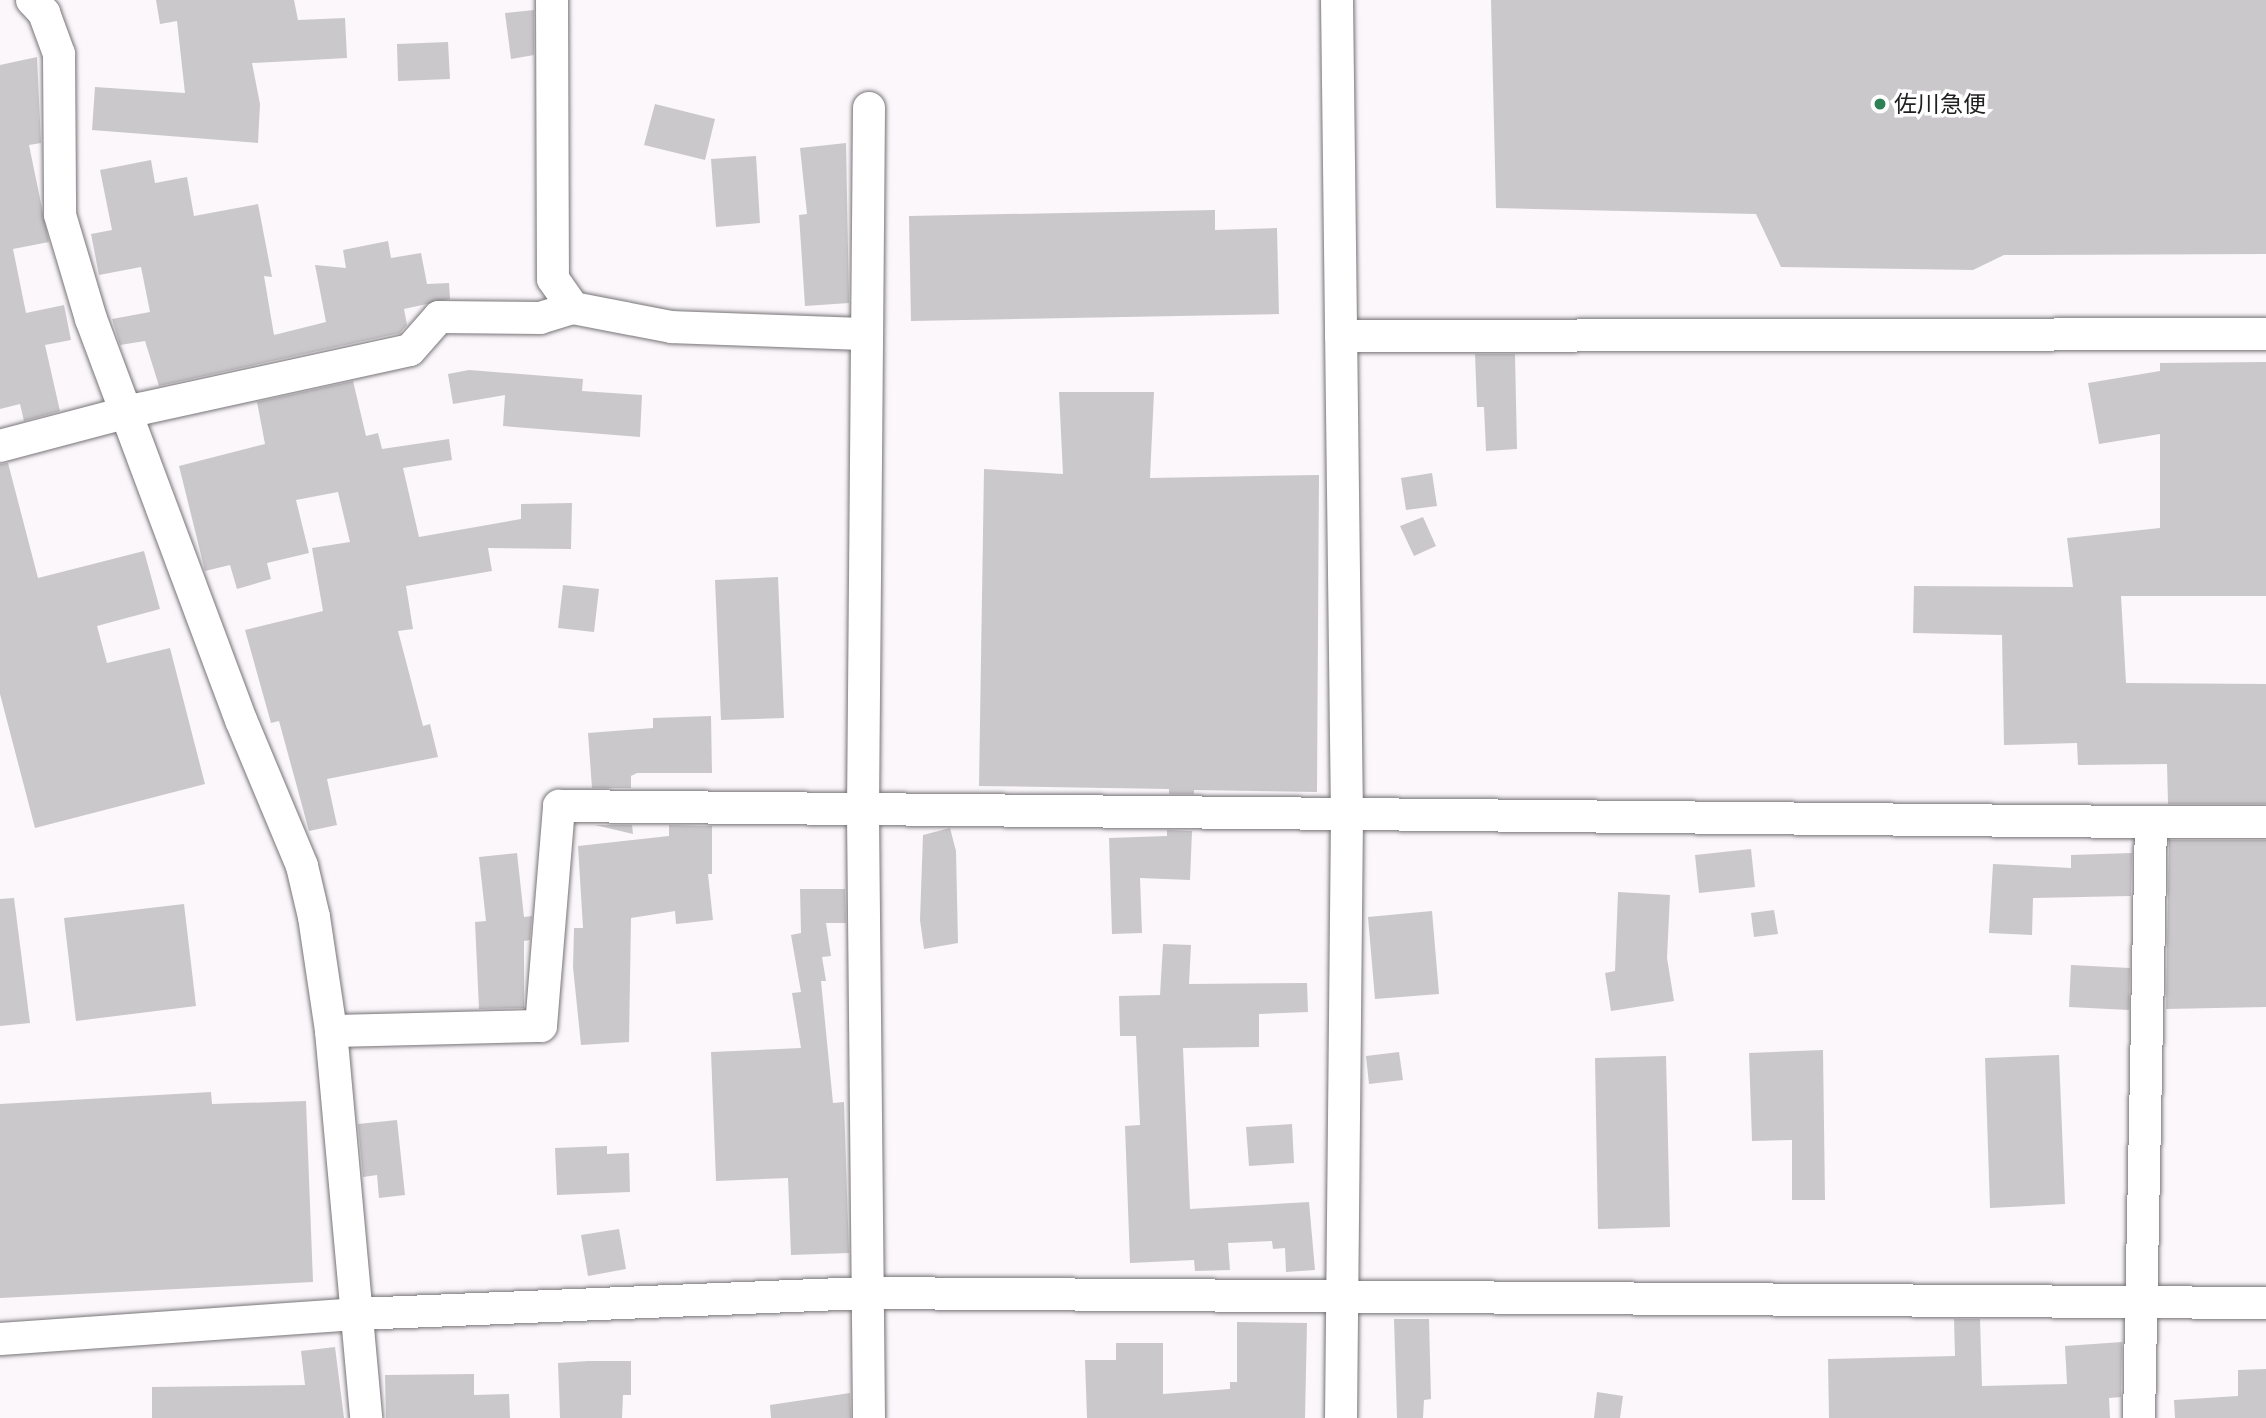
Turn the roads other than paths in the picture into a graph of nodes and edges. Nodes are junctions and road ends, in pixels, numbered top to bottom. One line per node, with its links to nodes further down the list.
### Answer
1 (32, 0): 9 (street)
2 (552, 0): 5 (street)
3 (1337, 0): 8 (street)
4 (869, 108): 6 (street)
5 (573, 308): 6 (street); 9 (street)
6 (867, 334): 11 (street)
7 (2266, 334): 8 (street)
8 (1341, 335): 12 (street)
9 (127, 413): 10 (street); 15 (street)
10 (0, 446)
11 (863, 811): 12 (street); 15 (street); 16 (street)
12 (1347, 816): 13 (street); 17 (street)
13 (2151, 822): 14 (street); 18 (street)
14 (2266, 822)
15 (331, 1031): 20 (street)
16 (864, 1293): 17 (street); 20 (street); 23 (street)
17 (1340, 1296): 18 (street); 24 (street)
18 (2140, 1302): 19 (street); 25 (street)
19 (2266, 1303)
20 (357, 1314): 21 (street); 22 (street)
21 (0, 1339)
22 (366, 1418)
23 (869, 1418)
24 (1341, 1418)
25 (2139, 1418)

